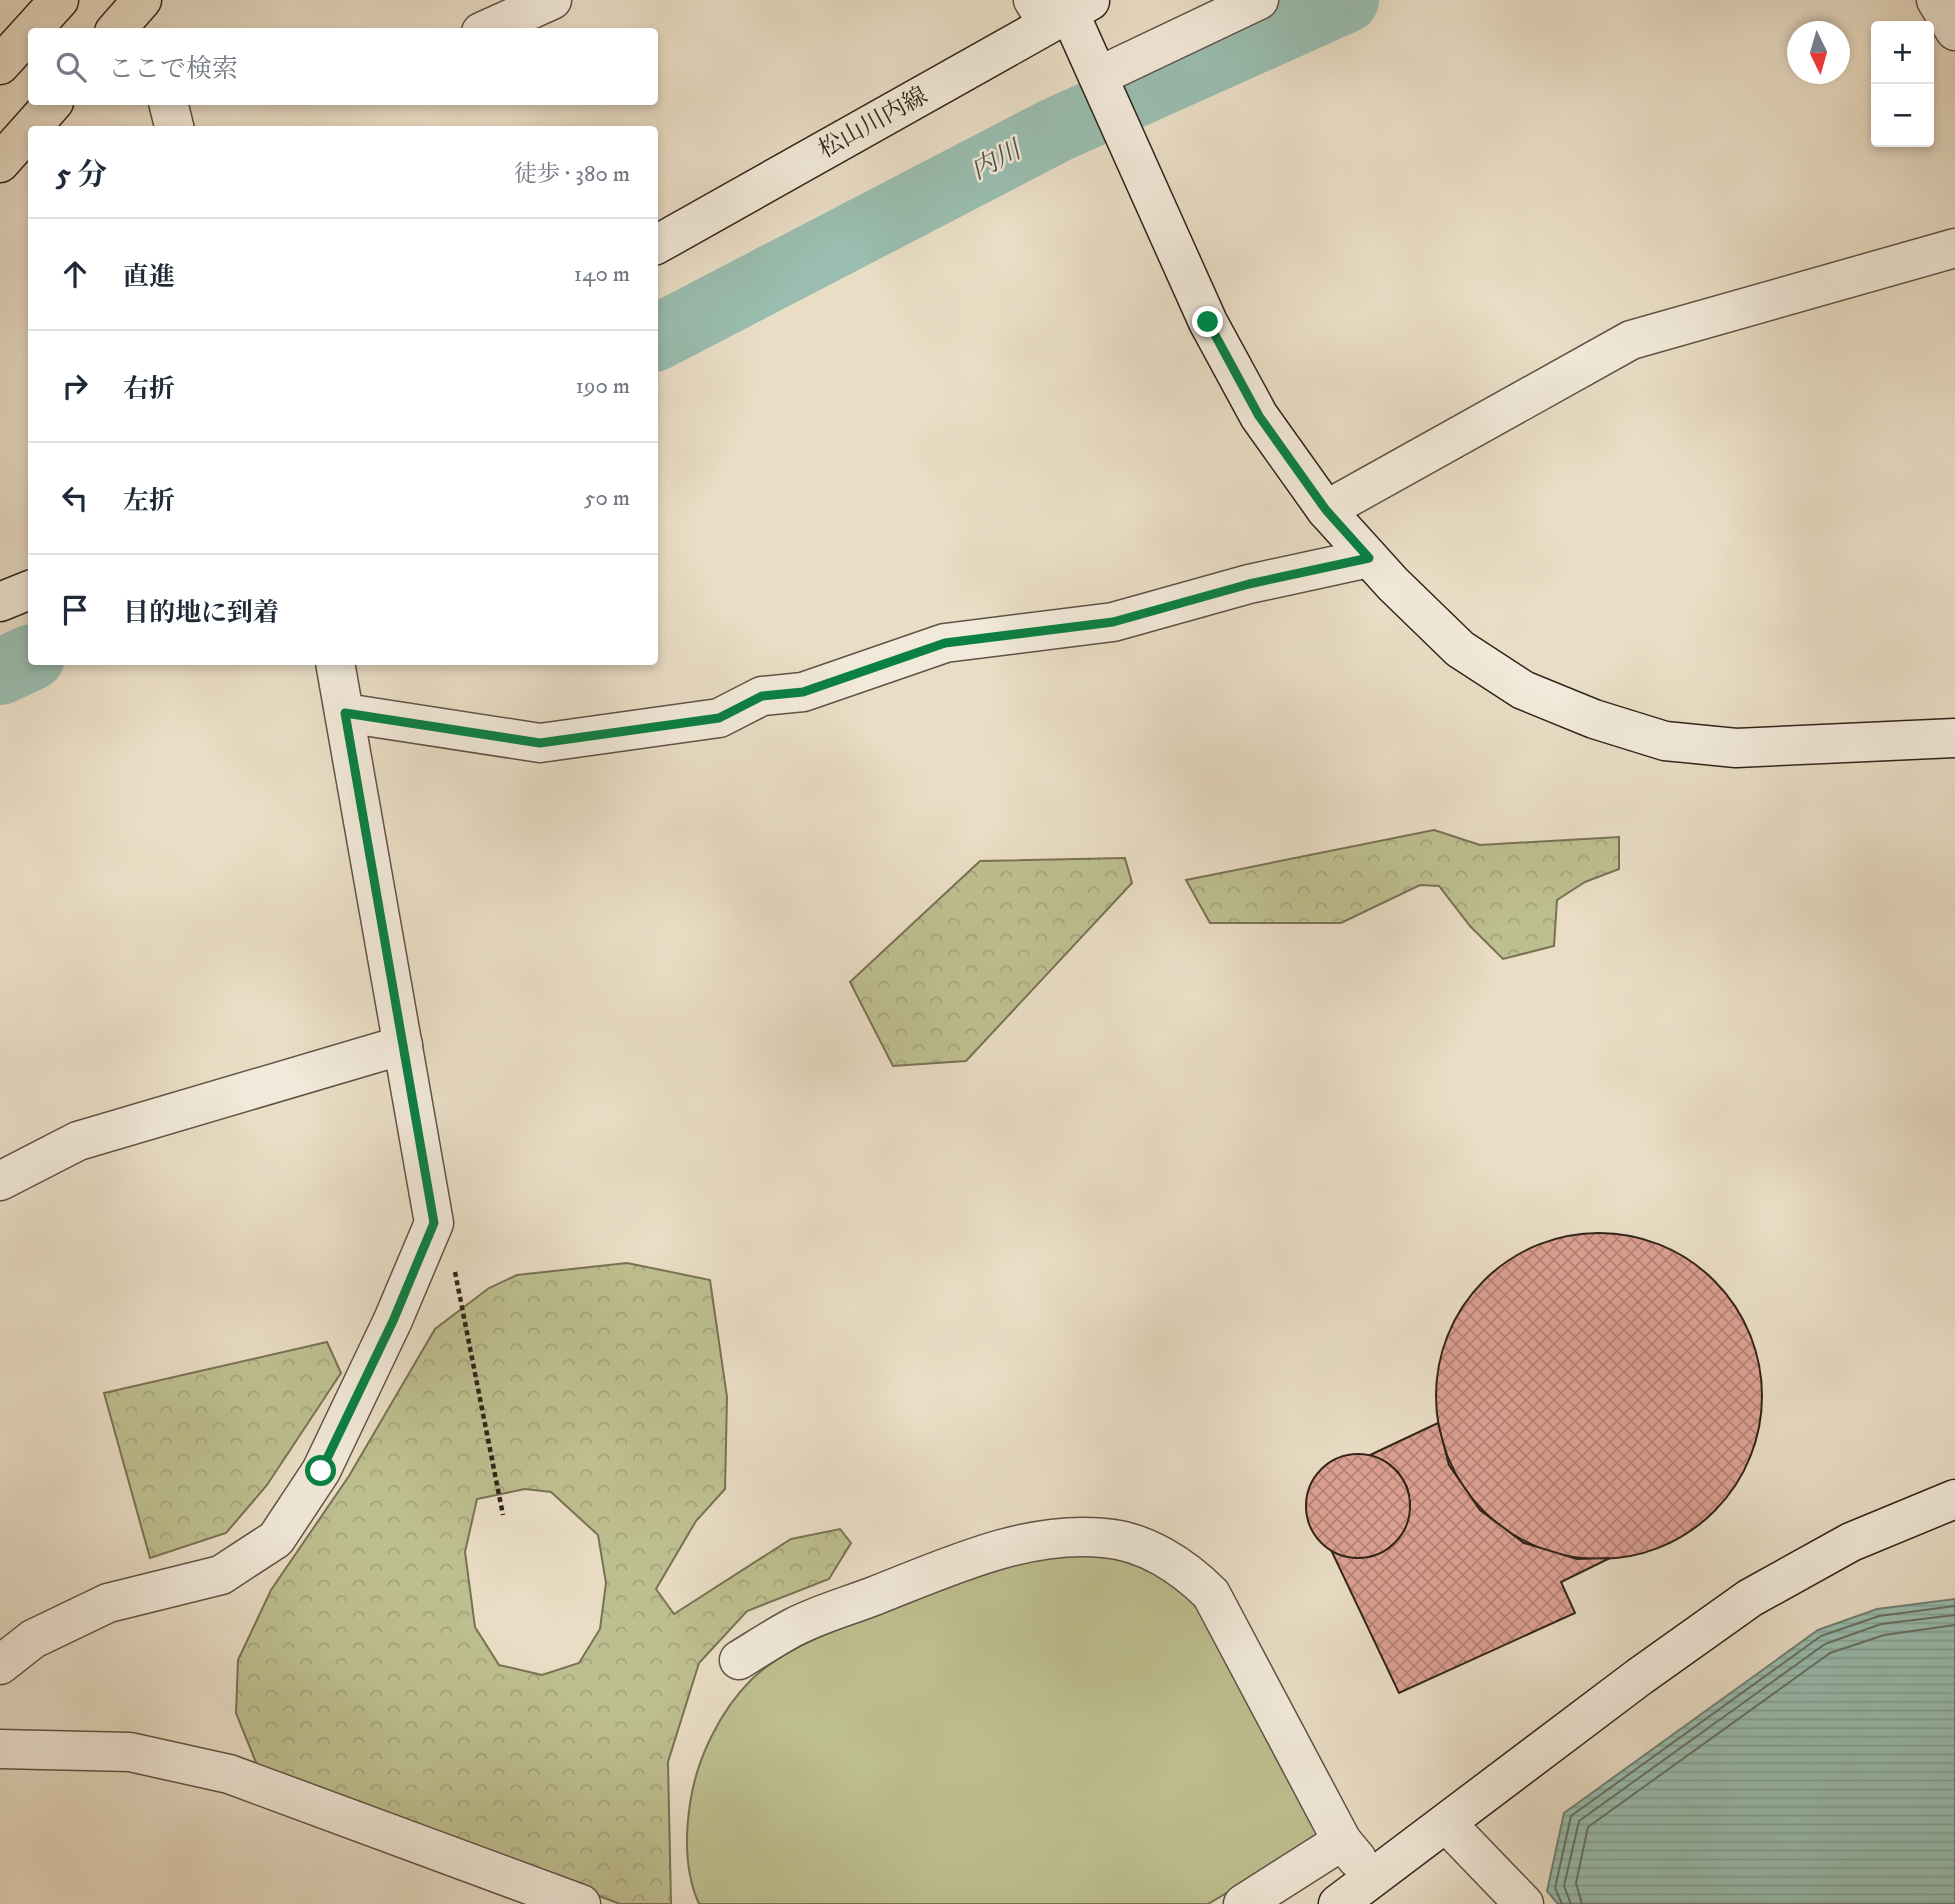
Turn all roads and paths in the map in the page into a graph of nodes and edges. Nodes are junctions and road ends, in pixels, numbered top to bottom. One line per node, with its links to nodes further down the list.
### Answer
1 (59, 0): 7 (highway)
2 (142, 0): 8 (highway)
3 (552, 0): 9 (street)
4 (1259, 0): 13 (street)
5 (1936, 0): 10 (street)
6 (1061, 9): 13 (street); 20 (street, 松山川内線)
7 (34, 28)
8 (118, 28)
9 (490, 28)
10 (1955, 31)
11 (28, 34): 12 (highway)
12 (0, 65)
13 (1102, 82): 22 (street)
14 (51, 105): 16 (highway)
15 (169, 105): 17 (street)
16 (33, 126)
17 (174, 126)
18 (28, 131): 19 (highway)
19 (0, 163)
20 (658, 244)
21 (1955, 248): 22 (street)
22 (1326, 510): 23 (street)
23 (1369, 558): 27 (street); 28 (street)
24 (28, 591): 25 (street)
25 (0, 602)
26 (336, 665): 27 (street)
27 (345, 713): 29 (street)
28 (1955, 738)
29 (403, 1045): 30 (street); 31 (street)
30 (0, 1181)
31 (434, 1223): 33 (path); 35 (street)
32 (1955, 1499): 37 (street)
33 (503, 1515)
34 (739, 1660): 38 (street)
35 (0, 1665)
36 (0, 1749): 40 (street)
37 (1446, 1823): 39 (street); 43 (street)
38 (1342, 1841): 39 (street); 41 (street)
39 (1371, 1878): 42 (street)
40 (581, 1904)
41 (1243, 1904)
42 (1338, 1904)
43 (1524, 1904)

